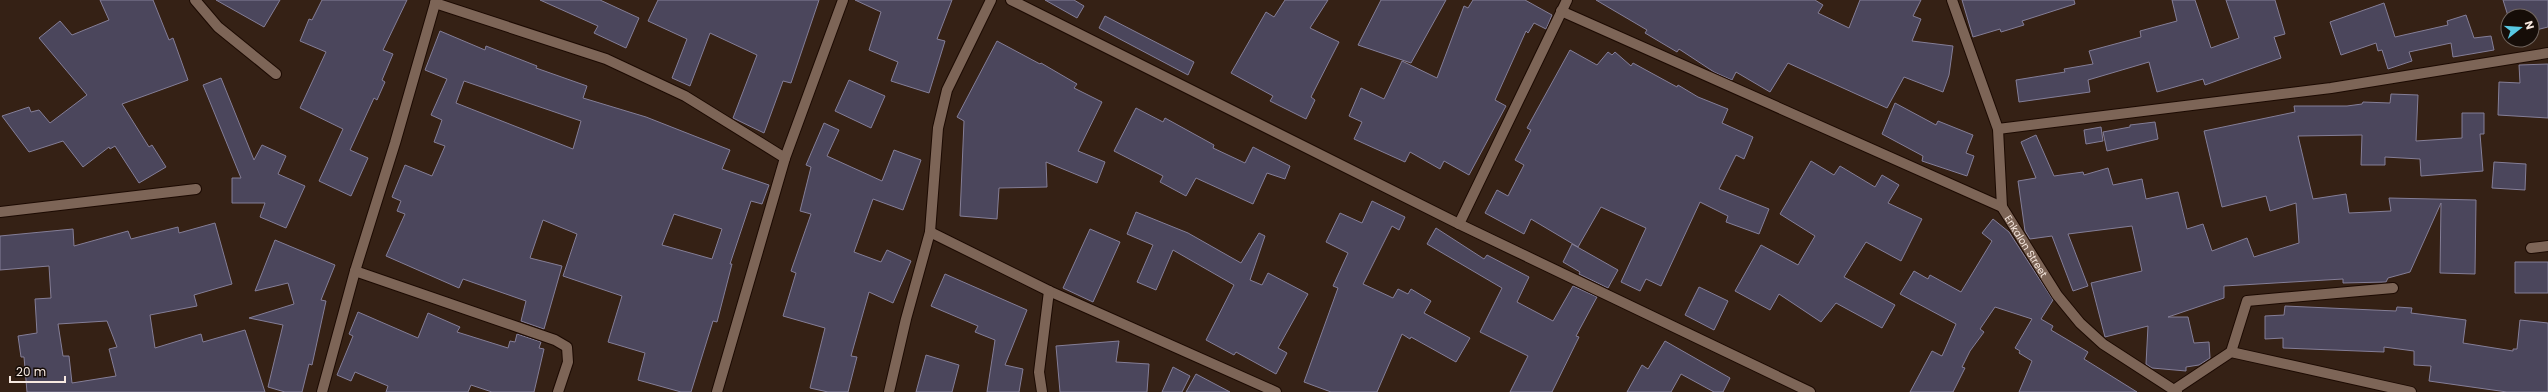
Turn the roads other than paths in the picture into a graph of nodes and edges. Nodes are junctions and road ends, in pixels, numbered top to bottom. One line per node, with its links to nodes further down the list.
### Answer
1 (195, 0): 10 (street)
2 (843, 0): 12 (street)
3 (991, 0): 17 (street)
4 (1011, 0): 16 (street)
5 (1567, 0): 8 (street)
6 (1952, 0): 11 (street, Enkalon Street)
7 (435, 2): 12 (street); 20 (street)
8 (1561, 11): 14 (street); 16 (street)
9 (2548, 53): 11 (street)
10 (276, 74)
11 (1998, 129): 14 (street, Enkalon Street)
12 (785, 158): 27 (street)
13 (196, 189): 15 (street)
14 (2002, 207): 24 (street, Enkalon Street)
15 (0, 212)
16 (1459, 224): 31 (street)
17 (930, 232): 22 (street); 28 (street)
18 (2548, 246): 19 (street)
19 (2531, 248)
20 (355, 271): 25 (street); 26 (street)
21 (2393, 288): 23 (street)
22 (1049, 291): 29 (street); 30 (street)
23 (2231, 352): 24 (street); 32 (street)
24 (2175, 391)
25 (322, 392)
26 (558, 392)
27 (718, 392)
28 (889, 392)
29 (1042, 392)
30 (1276, 392)
31 (1810, 392)
32 (2411, 392)

